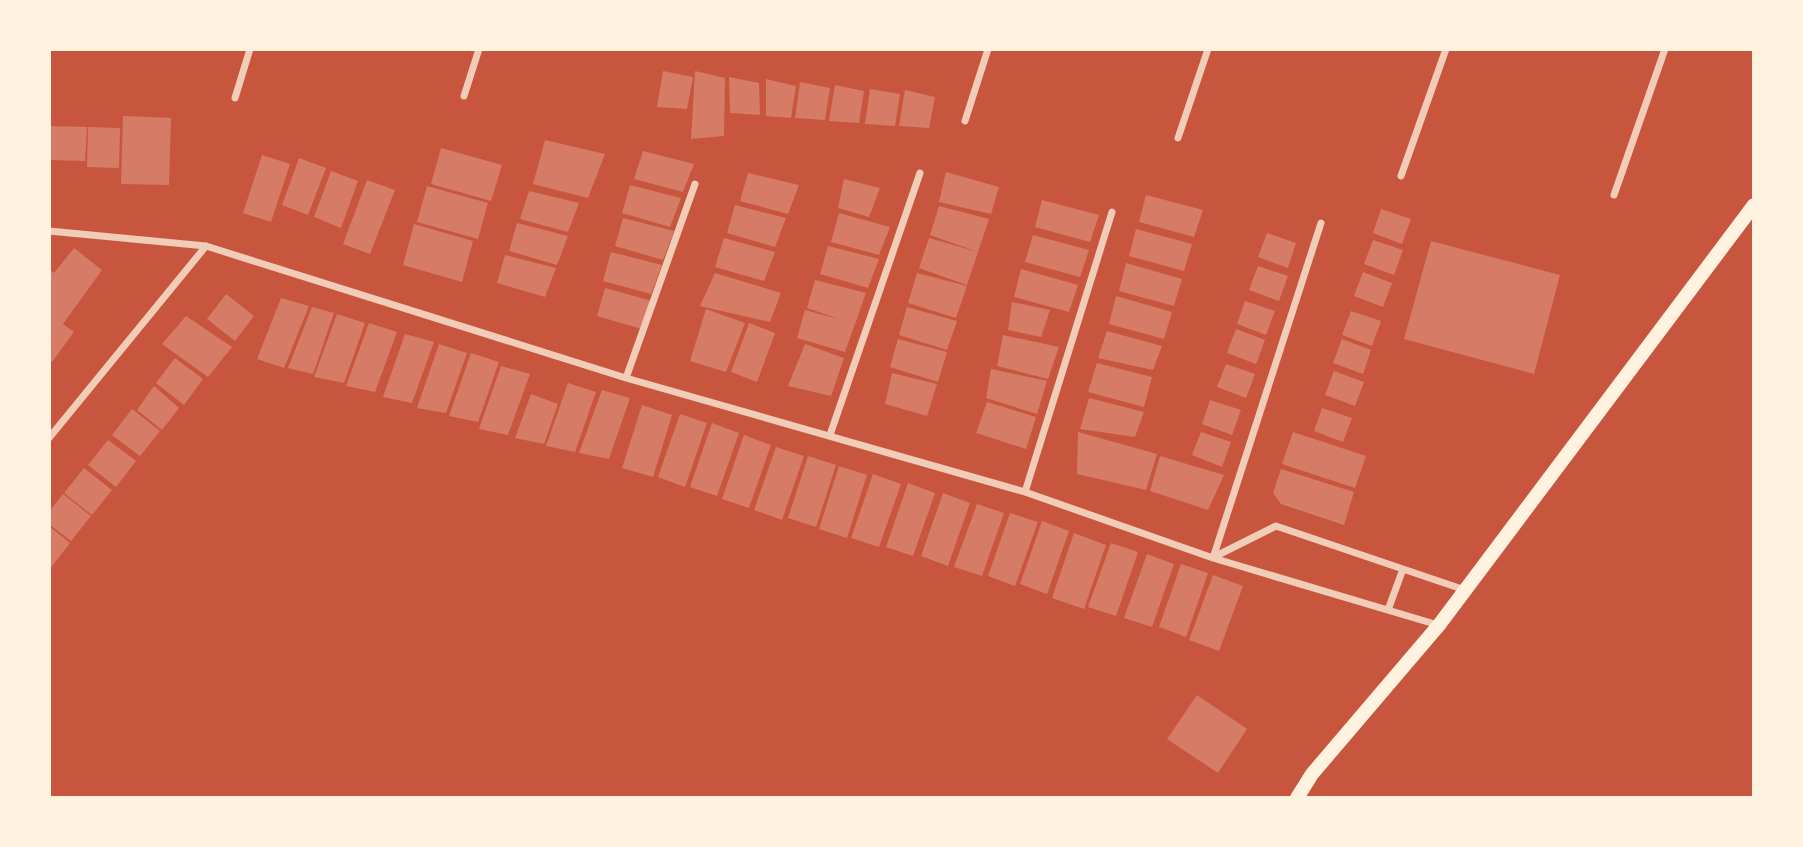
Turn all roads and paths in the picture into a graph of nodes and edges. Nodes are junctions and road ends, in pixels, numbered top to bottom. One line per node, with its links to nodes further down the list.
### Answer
1 (250, 49): 8 (street)
2 (480, 49): 7 (street)
3 (988, 49): 9 (street)
4 (1208, 49): 10 (street)
5 (1446, 49): 12 (street)
6 (1665, 49): 14 (street)
7 (464, 96)
8 (235, 98)
9 (965, 121)
10 (1178, 138)
11 (920, 173): 21 (street)
12 (1401, 176)
13 (695, 184): 20 (street)
14 (1614, 195)
15 (1754, 205): 26 (main road)
16 (1112, 212): 23 (street)
17 (1321, 223): 24 (street)
18 (49, 231): 19 (street)
19 (206, 246): 20 (street); 22 (street)
20 (626, 379): 21 (street)
21 (830, 435): 23 (street)
22 (49, 438)
23 (1025, 492): 24 (street)
24 (1213, 558): 25 (street); 27 (street)
25 (1403, 569): 26 (street); 27 (street)
26 (1465, 590): 28 (main road)
27 (1388, 610): 28 (street)
28 (1439, 625): 29 (main road)
29 (1297, 798)

